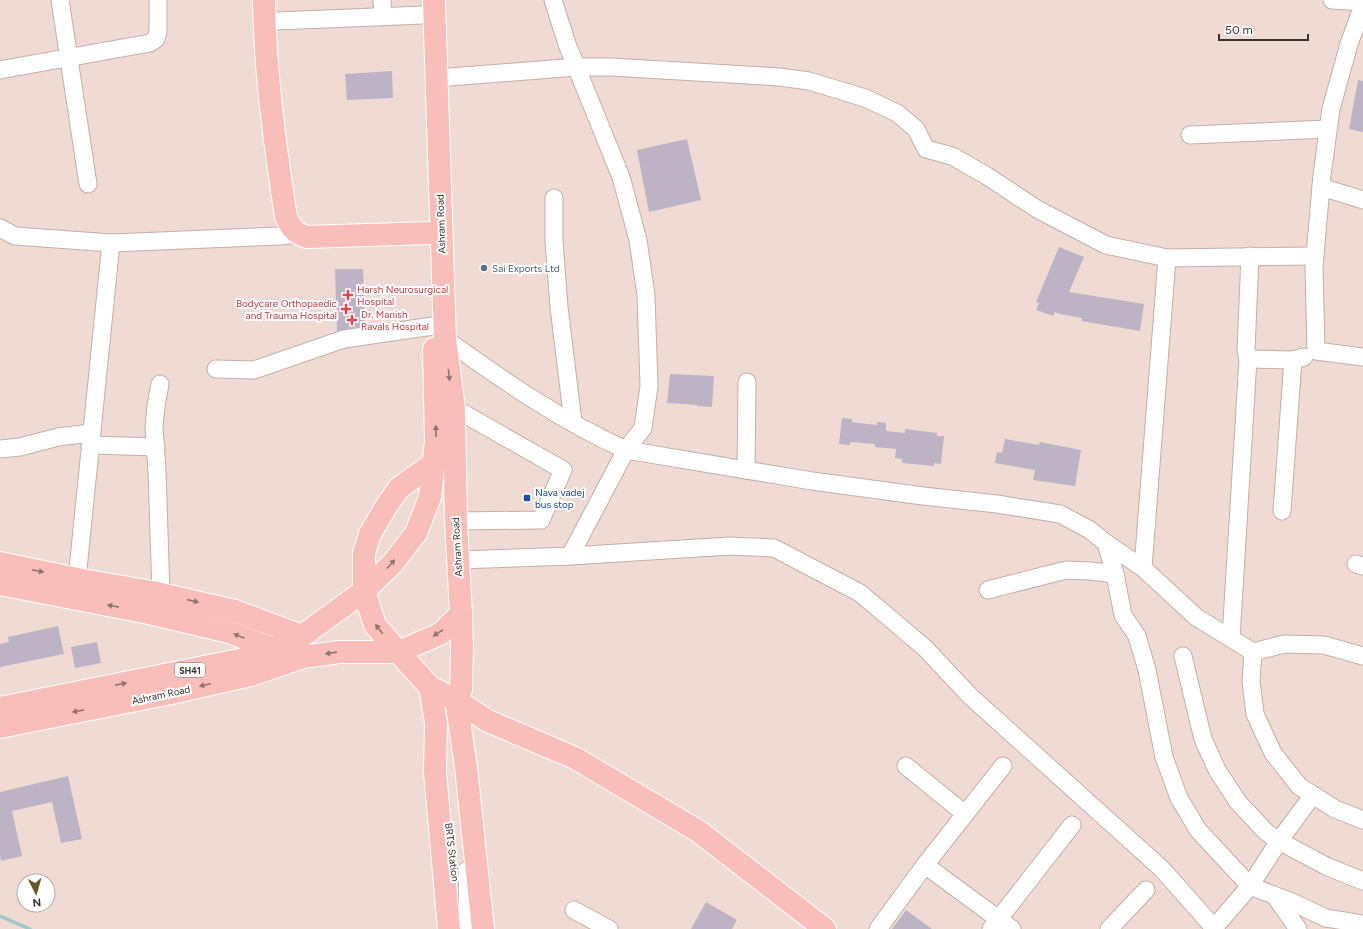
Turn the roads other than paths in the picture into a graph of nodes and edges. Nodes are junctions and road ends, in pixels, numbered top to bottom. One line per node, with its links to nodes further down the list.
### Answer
1 (60, 0): 10 (street)
2 (158, 0): 10 (street)
3 (264, 0): 22 (main road)
4 (553, 0): 11 (street)
5 (1332, 0): 6 (street)
6 (1363, 4): 14 (street)
7 (427, 5): 8 (street); 13 (main road, Ashram Road); 21 (main road, Ashram Road / SH41)
8 (383, 8): 9 (street)
9 (277, 21)
10 (69, 58): 12 (street); 16 (street)
11 (577, 67): 13 (street); 26 (street); 40 (street)
12 (0, 70)
13 (437, 78): 27 (main road, Ashram Road)
14 (1328, 129): 15 (street); 17 (street)
15 (1190, 134)
16 (88, 184)
17 (1321, 187): 19 (street); 25 (street)
18 (554, 198): 36 (street)
19 (1363, 200)
20 (0, 228): 23 (street)
21 (429, 232): 22 (main road); 27 (main road, Ashram Road / SH41)
22 (298, 234): 23 (street)
23 (111, 243): 37 (street)
24 (1250, 256): 25 (street); 26 (street); 30 (street)
25 (1315, 256): 28 (street)
26 (1167, 258): 49 (street)
27 (439, 332): 32 (street); 35 (main road, Ashram Road, one-way to 35); 36 (street); 41 (main road, Ashram Road / SH41, one-way to 27)
28 (1316, 352): 29 (street); 31 (street)
29 (1363, 357)
30 (1248, 359): 31 (street); 58 (street)
31 (1293, 360): 43 (street)
32 (216, 369)
33 (747, 382): 42 (street)
34 (160, 384): 38 (street)
35 (454, 408): 44 (main road, Ashram Road); 44 (street)
36 (573, 422): 40 (street)
37 (91, 439): 38 (street); 39 (street); 51 (street)
38 (156, 447): 55 (street)
39 (0, 449)
40 (626, 450): 42 (street); 46 (street)
41 (434, 463): 54 (main road, Ashram Road / SH41, one-way to 41); 54 (main road)
42 (746, 470): 45 (street)
43 (1282, 511)
44 (456, 521): 47 (main road, Ashram Road)
45 (1106, 543): 49 (street); 50 (street)
46 (570, 556): 47 (street); 96 (street)
47 (458, 560): 56 (main road, Ashram Road)
48 (0, 563): 51 (main road, one-way to 51)
49 (1143, 568): 58 (street)
50 (1115, 574): 53 (street); 81 (street)
51 (76, 579): 55 (main road)
52 (0, 584): 59 (main road, one-way to 52)
53 (988, 590)
54 (364, 592): 57 (main road, Ashram Road / SH41); 60 (main road, one-way to 54)
55 (161, 594): 57 (main road, one-way to 57)
56 (461, 614): 60 (main road, Ashram Road, one-way to 60); 66 (main road)
57 (302, 636): 59 (main road, Ashram Road / SH41)
58 (1231, 638): 61 (street)
59 (273, 650): 64 (main road); 67 (main road, Ashram Road / SH41, one-way to 59)
60 (398, 652): 64 (main road, Ashram Road, one-way to 64); 65 (main road)
61 (1253, 652): 63 (street); 74 (street)
62 (1183, 656): 78 (street)
63 (1363, 656)
64 (303, 657): 68 (main road, Ashram Road, one-way to 68)
65 (430, 687): 66 (main road); 70 (main road)
66 (459, 695): 69 (main road); 92 (main road); 93 (main road)
67 (0, 708)
68 (0, 727)
69 (460, 730): 73 (street); 90 (main road)
70 (436, 744): 73 (street); 87 (main road)
71 (906, 766): 75 (street)
72 (1003, 766): 75 (street)
73 (450, 775): 88 (street, BRTS Station); 89 (street, BRTS Station)
74 (1313, 795): 76 (street); 78 (street)
75 (966, 814): 79 (street)
76 (1363, 820)
77 (1072, 825): 86 (street)
78 (1279, 841): 80 (street); 81 (street)
79 (925, 865): 86 (street); 94 (street)
80 (1363, 881)
81 (1250, 886): 83 (street); 96 (street)
82 (1146, 890): 95 (street)
83 (1275, 896): 85 (street); 97 (street)
84 (574, 910): 91 (street)
85 (1363, 924)
86 (1001, 926)
87 (449, 929)
88 (464, 929)
89 (468, 929)
90 (483, 929)
91 (609, 929)
92 (825, 929)
93 (841, 929)
94 (878, 929)
95 (1109, 929)
96 (1214, 929)
97 (1298, 929)

